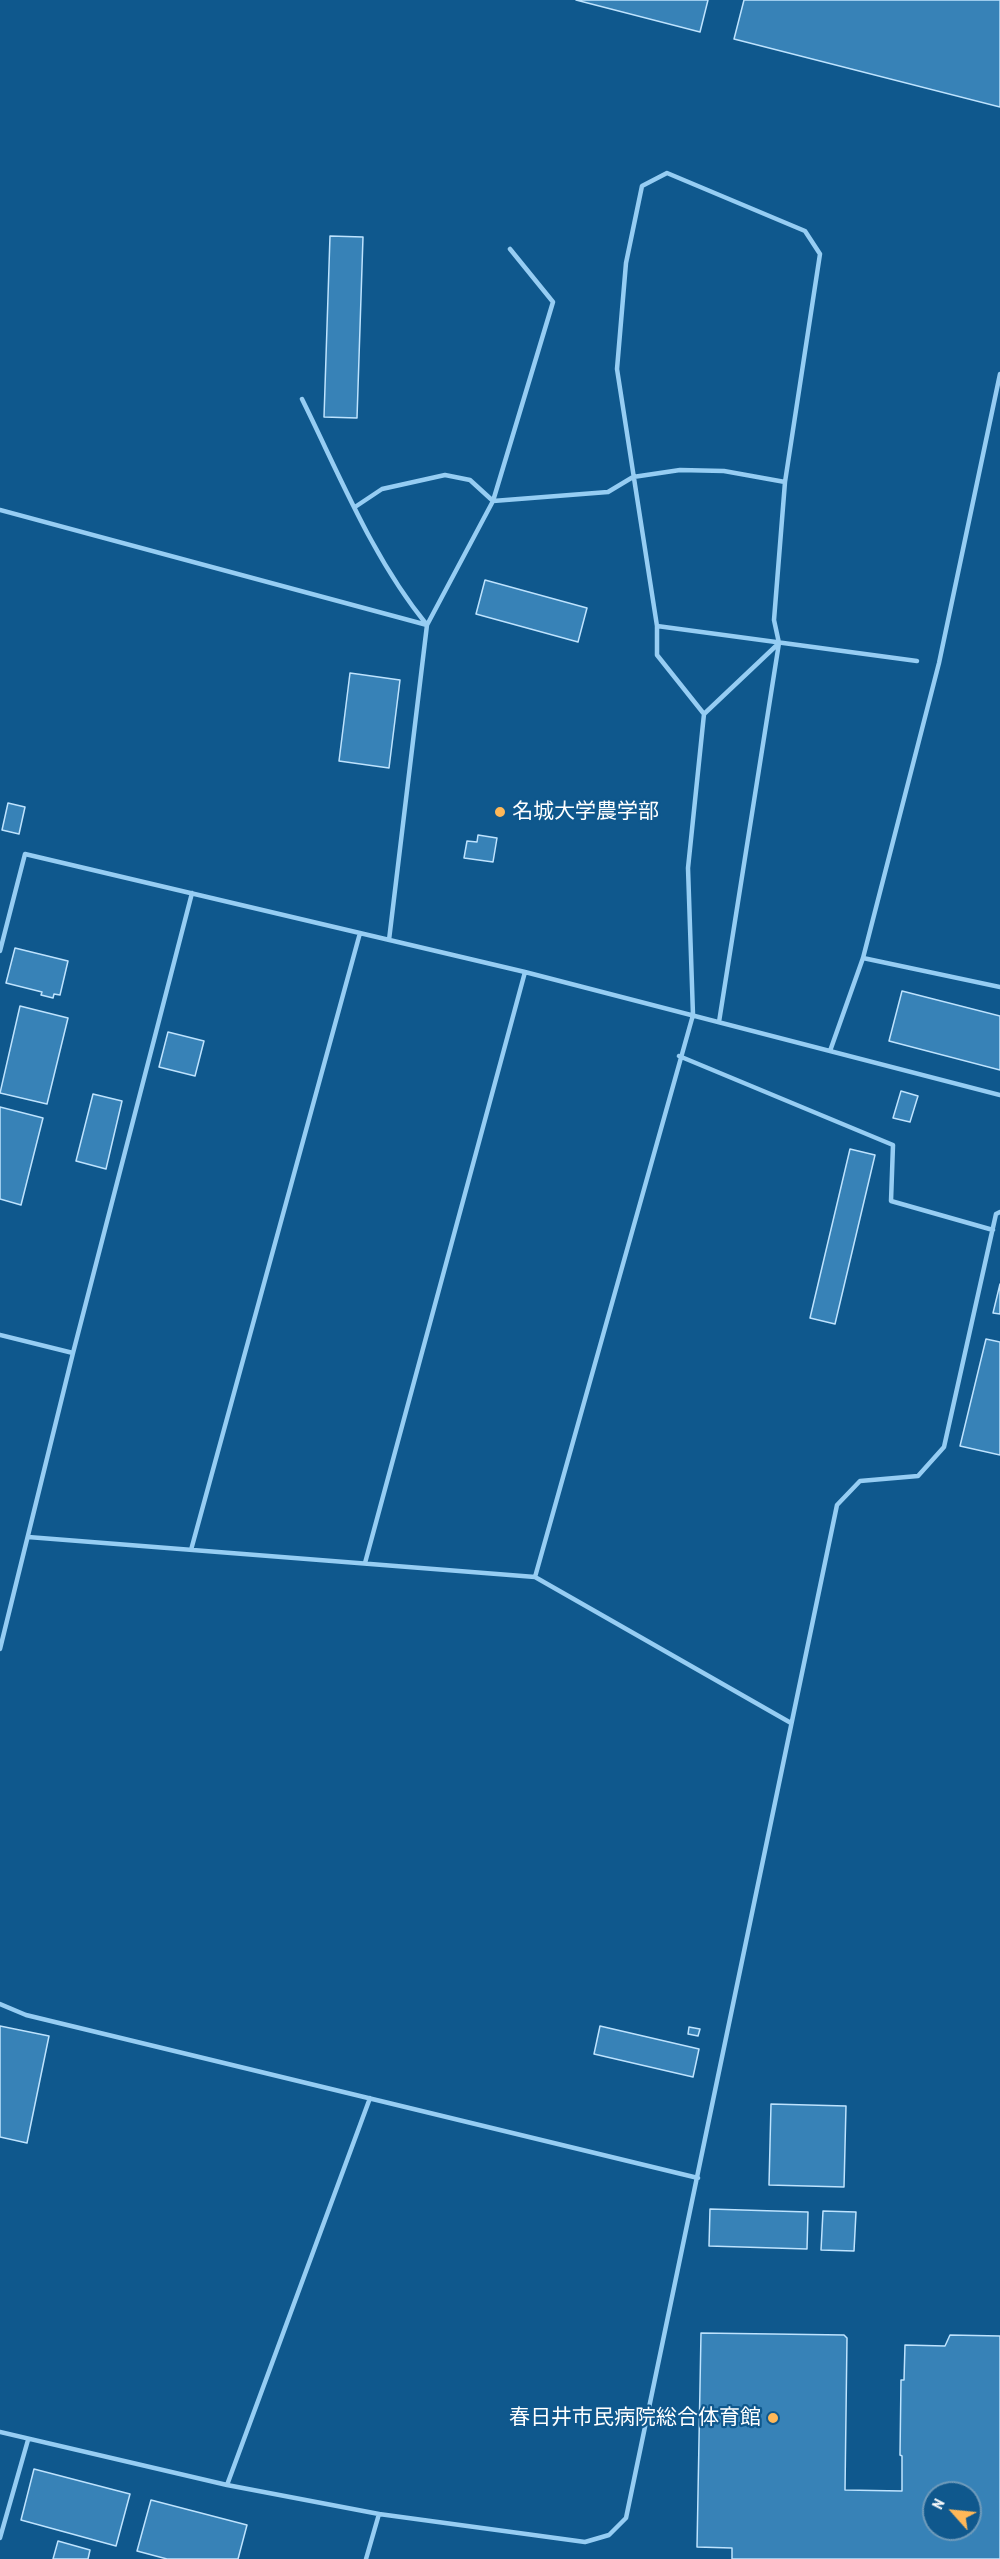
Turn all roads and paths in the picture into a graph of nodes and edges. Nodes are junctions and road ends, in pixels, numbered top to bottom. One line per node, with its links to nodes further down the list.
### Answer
1 (510, 249): 6 (lane)
2 (1000, 374): 18 (lane)
3 (303, 399): 7 (lane)
4 (633, 477): 5 (lane); 5 (lane); 6 (lane); 10 (lane)
5 (784, 482): 11 (lane)
6 (493, 501): 7 (lane); 9 (lane)
7 (355, 507): 9 (lane)
8 (0, 510): 9 (lane)
9 (427, 625): 16 (lane)
10 (657, 626): 11 (lane); 13 (lane)
11 (779, 643): 12 (lane); 13 (lane); 22 (lane)
12 (917, 661)
13 (704, 714): 21 (lane)
14 (192, 894): 15 (lane); 17 (lane); 29 (lane)
15 (360, 933): 16 (lane); 31 (lane)
16 (389, 940): 19 (lane)
17 (0, 951)
18 (863, 958): 20 (lane); 23 (lane)
19 (525, 972): 21 (lane); 32 (lane)
20 (1000, 987)
21 (693, 1016): 22 (lane); 24 (lane)
22 (719, 1022): 23 (lane)
23 (830, 1051): 25 (lane)
24 (679, 1056): 27 (lane); 33 (lane)
25 (1000, 1095)
26 (1000, 1212): 27 (lane)
27 (993, 1230): 35 (lane)
28 (0, 1335): 29 (lane)
29 (73, 1353): 30 (lane)
30 (28, 1537): 31 (lane); 34 (lane)
31 (191, 1550): 32 (lane)
32 (365, 1563): 33 (lane)
33 (535, 1576): 35 (lane)
34 (0, 1649)
35 (791, 1723): 38 (lane)
36 (0, 2004): 37 (lane)
37 (370, 2098): 38 (lane); 41 (lane)
38 (698, 2178): 42 (lane)
39 (0, 2432): 40 (lane)
40 (28, 2440): 41 (lane); 43 (lane)
41 (227, 2485): 42 (lane)
42 (379, 2514): 44 (lane)
43 (0, 2538)
44 (366, 2559)

